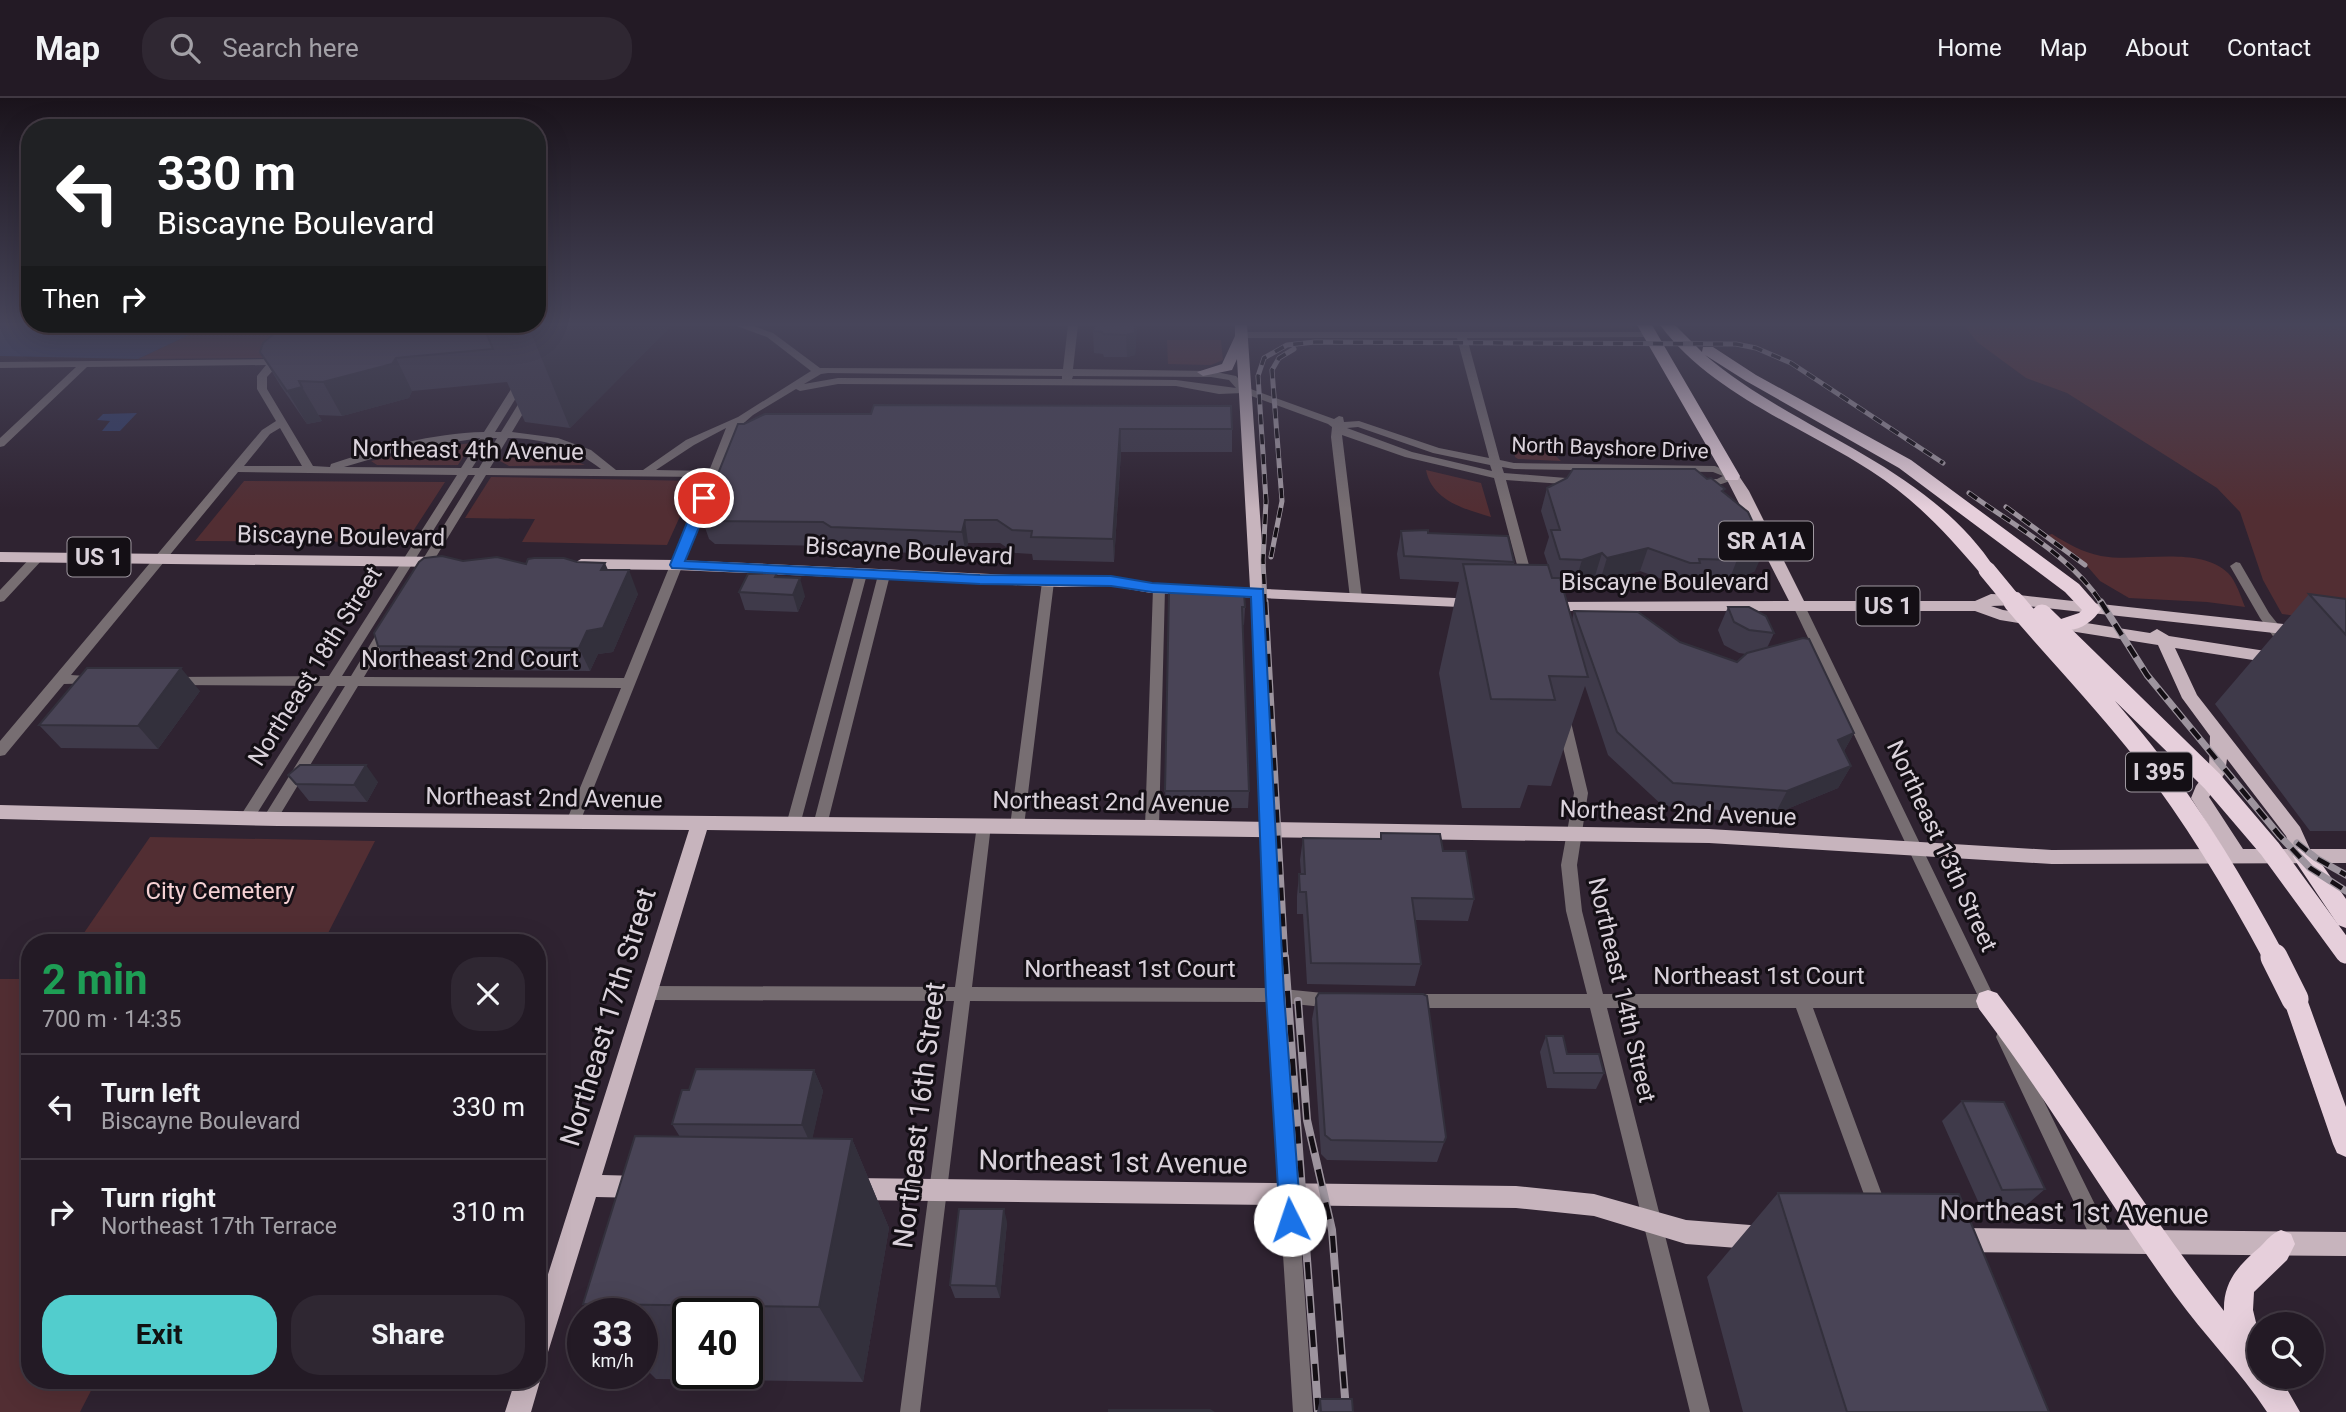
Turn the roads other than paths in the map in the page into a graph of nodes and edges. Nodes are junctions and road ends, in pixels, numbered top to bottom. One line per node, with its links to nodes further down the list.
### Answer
1 (61, 386): 23 (street)
2 (261, 386): 19 (street)
3 (518, 386): 20 (street, Northeast 18th Street)
4 (523, 386): 21 (street, Northeast 18th Street)
5 (796, 386): 15 (street)
6 (807, 386): 15 (street, North Bayshore Drive)
7 (1194, 386): 16 (street, North Bayshore Drive)
8 (1240, 386): 16 (street, North Bayshore Drive)
9 (1244, 386): 16 (main road)
10 (1474, 386): 28 (street)
11 (1677, 386): 34 (highway)
12 (1741, 386): 47 (highway, I 395)
13 (1754, 386): 47 (highway, I 395)
14 (1766, 386): 60 (highway)
15 (792, 389): 17 (street)
16 (1244, 390): 18 (street, North Bayshore Drive); 54 (main road)
17 (738, 420): 22 (street); 24 (street)
18 (1340, 421): 28 (street, North Bayshore Drive); 56 (street)
19 (281, 422): 25 (street); 27 (street)
20 (488, 435): 21 (street, Northeast 4th Avenue); 27 (street, Northeast 4th Avenue); 29 (street, Northeast 18th Street)
21 (505, 435): 30 (street, Northeast 18th Street); 31 (street, Northeast 4th Avenue)
22 (727, 439): 24 (street); 33 (street)
23 (0, 444)
24 (687, 446): 32 (street)
25 (235, 469): 27 (street, Northeast 4th Avenue); 40 (street)
26 (1619, 469): 28 (street, North Bayshore Drive); 34 (street, North Bayshore Drive); 36 (street)
27 (316, 470): 29 (street, Northeast 4th Avenue)
28 (1496, 470): 35 (street, North Bayshore Drive); 53 (street)
29 (465, 471): 30 (street, Northeast 4th Avenue); 41 (street, Northeast 18th Street)
30 (483, 471): 31 (street, Northeast 4th Avenue); 42 (street, Northeast 18th Street)
31 (613, 473): 32 (street, Northeast 4th Avenue)
32 (646, 473): 33 (street, Northeast 4th Avenue)
33 (714, 474): 45 (street)
34 (1732, 476): 37 (street, North Bayshore Drive); 58 (main road, Northeast 13th Street / SR A1A)
35 (1589, 482)
36 (1625, 482)
37 (1678, 482)
38 (0, 557): 39 (main road, Biscayne Boulevard / US 1)
39 (38, 557): 40 (main road, Biscayne Boulevard / US 1); 55 (street)
40 (160, 558): 41 (main road, Biscayne Boulevard / US 1); 69 (street)
41 (408, 561): 42 (main road, Biscayne Boulevard / US 1); 72 (street, Northeast 18th Street)
42 (428, 561): 43 (main road, Biscayne Boulevard / US 1); 50 (street, Northeast 18th Street)
43 (464, 562)
44 (569, 564): 45 (main road, Biscayne Boulevard)
45 (677, 565): 48 (main road, Biscayne Boulevard); 74 (street)
46 (2236, 566): 65 (street)
47 (1995, 570): 95 (highway, I 395, bridge); 104 (highway, I 395, bridge)
48 (861, 574): 49 (main road, Biscayne Boulevard); 83 (street)
49 (884, 575): 51 (main road, Biscayne Boulevard); 84 (street)
50 (416, 580)
51 (1054, 582): 52 (main road, Biscayne Boulevard); 86 (street)
52 (1151, 587): 54 (main road, Biscayne Boulevard); 87 (street)
53 (1529, 589)
54 (1258, 593): 56 (main road, Biscayne Boulevard); 88 (street)
55 (0, 598)
56 (1356, 598): 57 (main road, Biscayne Boulevard)
57 (1496, 605)
58 (1799, 606): 59 (main road, Biscayne Boulevard / US 1); 61 (main road, Biscayne Boulevard / US 1); 90 (street, Northeast 13th Street)
59 (1977, 606): 60 (main road, Biscayne Boulevard / US 1); 64 (main road, Biscayne Boulevard / US 1)
60 (2092, 608): 62 (main road, Biscayne Boulevard / US 1); 64 (highway)
61 (1535, 611)
62 (2114, 611): 65 (main road, Biscayne Boulevard / US 1); 67 (main road)
63 (395, 614): 73 (street, Northeast 18th Street)
64 (2068, 624): 67 (main road, Biscayne Boulevard / US 1)
65 (2272, 627): 66 (main road, Biscayne Boulevard / US 1); 68 (street)
66 (2346, 636)
67 (2164, 640): 68 (main road, Biscayne Boulevard / US 1); 76 (main road)
68 (2290, 652)
69 (60, 679): 70 (street); 77 (street)
70 (113, 680)
71 (162, 680): 72 (street, Northeast 2nd Court)
72 (332, 682): 73 (street, Northeast 2nd Court); 79 (street, Northeast 18th Street)
73 (354, 682): 74 (street, Northeast 2nd Court); 80 (street, Northeast 18th Street)
74 (628, 683): 81 (street)
75 (1559, 702): 89 (street, Northeast 14th Street)
76 (2218, 737): 91 (main road); 93 (main road)
77 (0, 751)
78 (0, 812): 79 (main road, Northeast 2nd Avenue)
79 (246, 819): 80 (main road, Northeast 2nd Avenue)
80 (270, 819): 81 (main road, Northeast 2nd Avenue)
81 (573, 822): 82 (main road, Northeast 2nd Avenue)
82 (700, 824): 83 (main road, Northeast 2nd Avenue); 96 (main road, Northeast 17th Street)
83 (793, 825): 84 (main road, Northeast 2nd Avenue)
84 (820, 825): 85 (main road, Northeast 2nd Avenue)
85 (984, 825): 86 (main road, Northeast 2nd Avenue); 97 (street, Northeast 16th Street)
86 (1017, 826): 87 (main road, Northeast 2nd Avenue)
87 (1152, 827): 88 (main road, Northeast 2nd Avenue)
88 (1267, 829): 89 (main road, Northeast 2nd Avenue); 98 (street)
89 (1573, 834): 90 (main road, Northeast 2nd Avenue); 101 (street, Northeast 14th Street)
90 (1916, 848): 93 (main road, Northeast 2nd Avenue); 103 (street, Northeast 13th Street)
91 (2304, 856): 92 (main road, Northeast 2nd Avenue); 93 (main road, Northeast 2nd Avenue); 94 (highway)
92 (2346, 856)
93 (2238, 857)
94 (2346, 918)
95 (2346, 953)
96 (648, 993): 97 (street, Northeast 1st Court); 105 (main road, Northeast 17th Street)
97 (962, 993): 98 (street, Northeast 1st Court); 108 (street, Northeast 16th Street)
98 (1275, 995): 99 (street, Northeast 1st Court); 109 (street)
99 (1356, 1001)
100 (1396, 1001): 101 (street, Northeast 1st Court)
101 (1597, 1001): 102 (street, Northeast 1st Court); 110 (street, Northeast 14th Street)
102 (1802, 1001): 103 (street, Northeast 1st Court); 111 (street)
103 (1988, 1001): 114 (street, Northeast 13th Street); 115 (highway)
104 (2346, 1144)
105 (589, 1186): 106 (main road); 118 (main road, Northeast 17th Street)
106 (664, 1187)
107 (833, 1189): 108 (main road, Northeast 1st Avenue)
108 (937, 1190): 109 (main road, Northeast 1st Avenue); 124 (street, Northeast 16th Street)
109 (1288, 1193): 110 (main road, Northeast 1st Avenue); 125 (street)
110 (1651, 1221): 112 (main road, Northeast 1st Avenue); 126 (street, Northeast 14th Street)
111 (1885, 1227)
112 (1784, 1238)
113 (1929, 1240): 114 (main road, Northeast 1st Avenue)
114 (2102, 1240): 115 (main road, Northeast 1st Avenue)
115 (2157, 1243): 116 (main road, Northeast 1st Avenue); 120 (highway)
116 (2281, 1244): 117 (main road, Northeast 1st Avenue); 119 (highway)
117 (2346, 1244)
118 (546, 1321)
119 (2247, 1342)
120 (2247, 1361)
121 (524, 1389): 123 (main road)
122 (2270, 1389): 127 (highway)
123 (517, 1412)
124 (910, 1412)
125 (1303, 1412)
126 (1700, 1412)
127 (2285, 1412)

